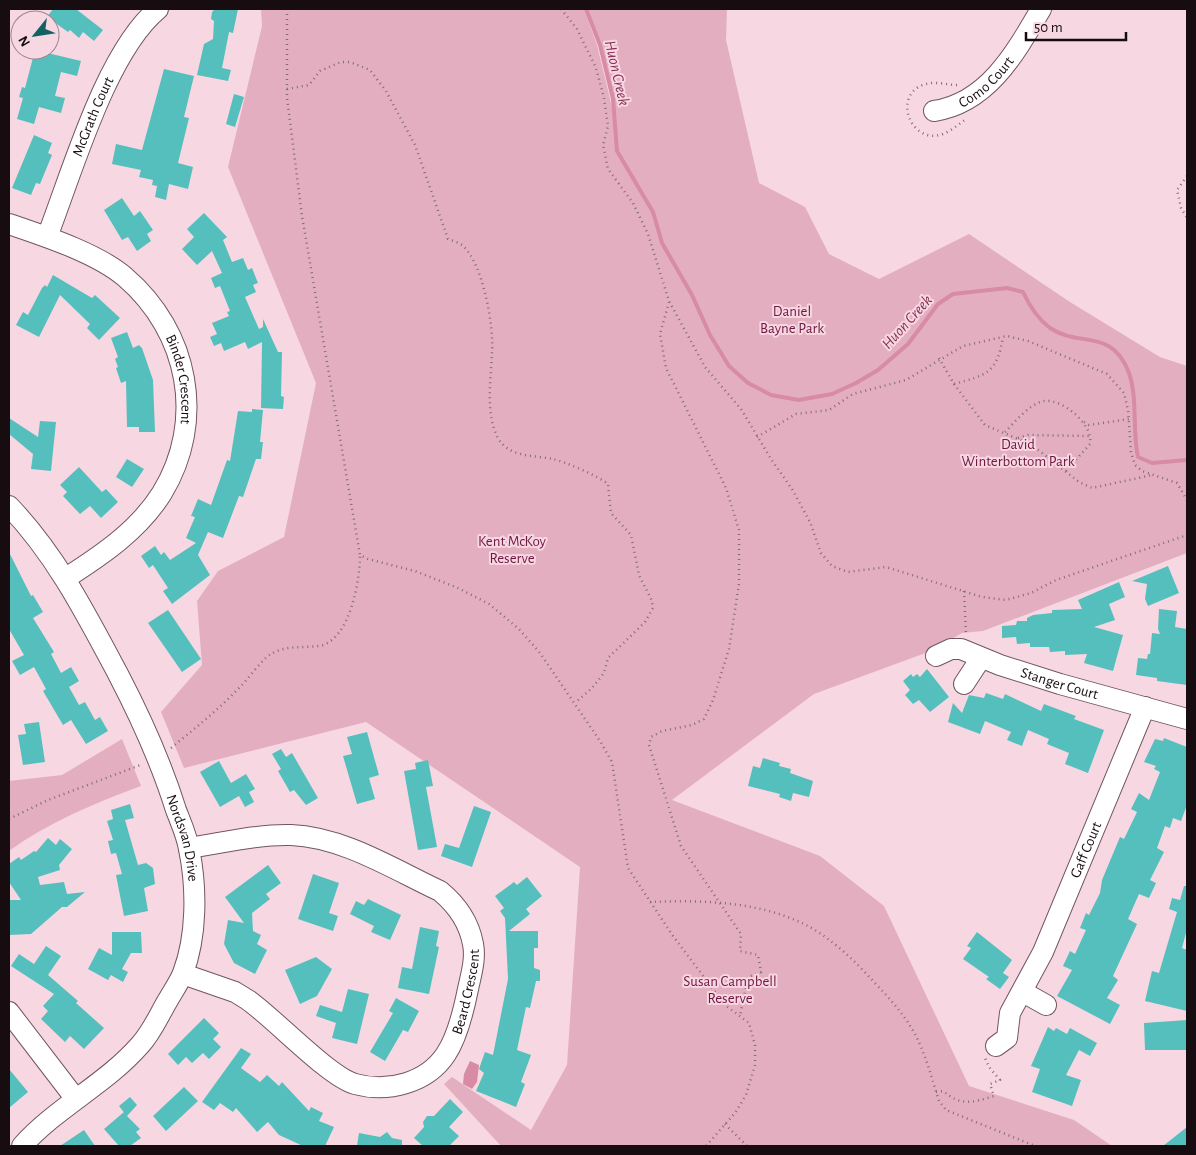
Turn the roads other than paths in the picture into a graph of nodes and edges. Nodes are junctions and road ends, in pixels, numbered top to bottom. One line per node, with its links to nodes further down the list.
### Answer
1 (158, 9): 5 (street, McGrath Court)
2 (1040, 9): 3 (street, Como Court)
3 (934, 110)
4 (9, 224): 5 (street, Binder Crescent)
5 (47, 237): 7 (street, Binder Crescent)
6 (9, 506): 7 (street, Nordsvan Drive)
7 (66, 578): 13 (street, Nordsvan Drive)
8 (974, 654): 9 (street, Stanger Court); 10 (street); 11 (street, Stanger Court)
9 (936, 656)
10 (964, 684)
11 (1145, 707): 12 (street, Stanger Court); 15 (street, Gaff Court)
12 (1187, 719)
13 (189, 848): 14 (street, Nordsvan Drive); 14 (street, Beard Crescent)
14 (183, 974): 19 (street, Nordsvan Drive)
15 (1023, 992): 16 (street); 18 (street, Gaff Court)
16 (1046, 1005)
17 (9, 1012): 19 (street)
18 (996, 1046)
19 (75, 1098): 20 (street, Nordsvan Drive)
20 (22, 1146)

